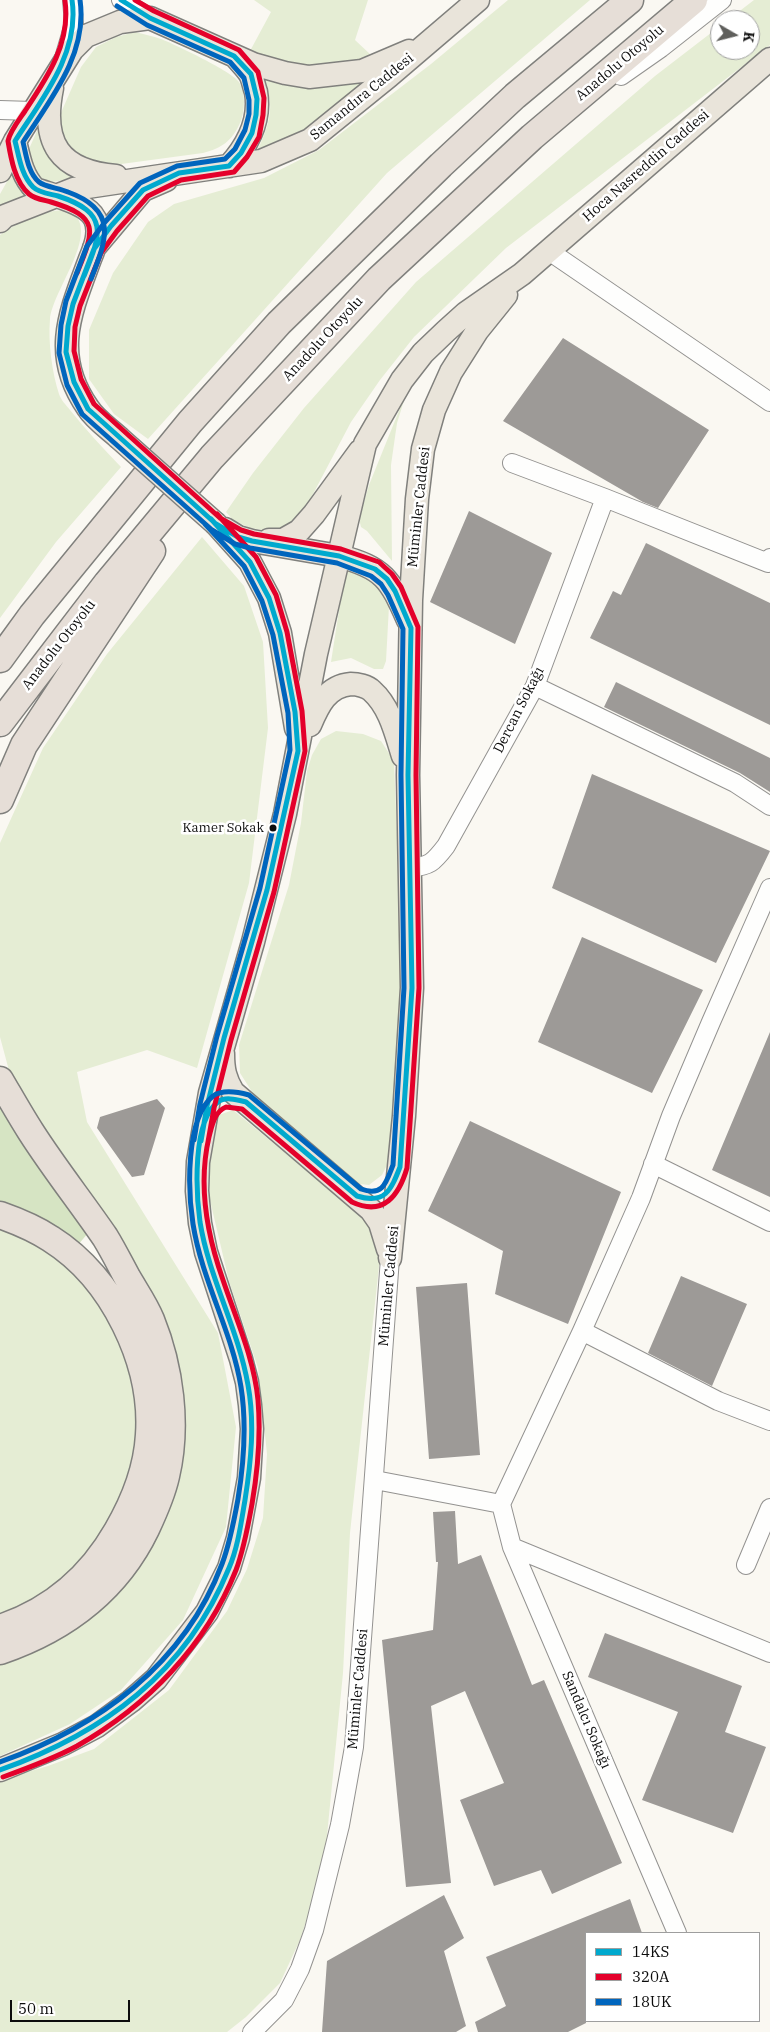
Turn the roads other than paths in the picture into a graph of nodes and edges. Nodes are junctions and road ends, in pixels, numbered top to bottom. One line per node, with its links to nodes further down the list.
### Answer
1 (72, 0): 12 (street)
2 (121, 0): 8 (street)
3 (478, 0): 9 (main road, Samandıra Caddesi)
4 (614, 0): 13 (street)
5 (630, 0): 13 (highway)
6 (694, 0): 16 (highway, Anadolu Otoyolu)
7 (722, 0): 16 (street)
8 (150, 18): 10 (main road); 12 (main road)
9 (431, 42): 10 (main road); 18 (main road, Samandıra Caddesi)
10 (234, 56): 18 (main road)
11 (770, 59): 25 (main road, Hoca Nasreddin Caddesi)
12 (54, 78): 15 (main road); 21 (main road)
13 (516, 96): 37 (highway)
14 (0, 110): 15 (street)
15 (33, 111): 17 (main road)
16 (532, 137): 29 (highway, Anadolu Otoyolu)
17 (15, 141): 19 (main road); 22 (main road)
18 (229, 166): 20 (main road, Samandıra Caddesi)
19 (0, 171)
20 (179, 173): 21 (main road, Samandıra Caddesi); 24 (main road)
21 (134, 179): 22 (main road, Samandıra Caddesi)
22 (55, 197): 23 (main road, Samandıra Caddesi); 24 (main road)
23 (0, 221)
24 (94, 249): 32 (main road, bridge)
25 (549, 251): 26 (main road, Hoca Nasreddin Caddesi); 27 (street)
26 (522, 274): 28 (main road); 36 (main road, Müminler Caddesi)
27 (770, 402)
28 (365, 444): 33 (main road); 34 (main road)
29 (212, 457): 39 (highway, Anadolu Otoyolu); 42 (highway)
30 (512, 463): 31 (street)
31 (605, 498): 35 (street); 38 (street, Dercan Sokağı)
32 (216, 524): 33 (main road); 40 (main road)
33 (252, 541): 34 (main road)
34 (339, 556): 36 (main road); 40 (main road)
35 (770, 558)
36 (411, 628): 41 (main road, Müminler Caddesi)
37 (0, 659)
38 (535, 686): 43 (street); 44 (street, Dercan Sokağı)
39 (0, 723)
40 (298, 751): 41 (main road); 46 (main road)
41 (408, 775): 44 (main road, Müminler Caddesi)
42 (0, 800)
43 (770, 806)
44 (409, 868): 51 (main road, Müminler Caddesi)
45 (770, 888): 50 (street)
46 (224, 1038): 48 (main road); 49 (main road)
47 (0, 1080): 64 (highway)
48 (246, 1102): 49 (main road); 52 (main road)
49 (202, 1132): 66 (main road)
50 (653, 1164): 54 (street); 56 (street)
51 (400, 1167): 52 (main road); 55 (main road, Müminler Caddesi)
52 (357, 1196): 55 (main road)
53 (0, 1214): 63 (highway)
54 (770, 1222)
55 (390, 1258): 58 (street, Müminler Caddesi)
56 (582, 1331): 57 (street); 59 (street)
57 (770, 1421)
58 (375, 1480): 59 (street); 68 (street, Müminler Caddesi)
59 (501, 1504): 61 (street, Sandalcı Sokağı)
60 (770, 1508): 62 (street)
61 (512, 1547): 65 (street); 67 (street, Sandalcı Sokağı)
62 (746, 1564)
63 (0, 1628)
64 (0, 1652)
65 (770, 1653)
66 (0, 1770)
67 (677, 1932)
68 (252, 2032)

